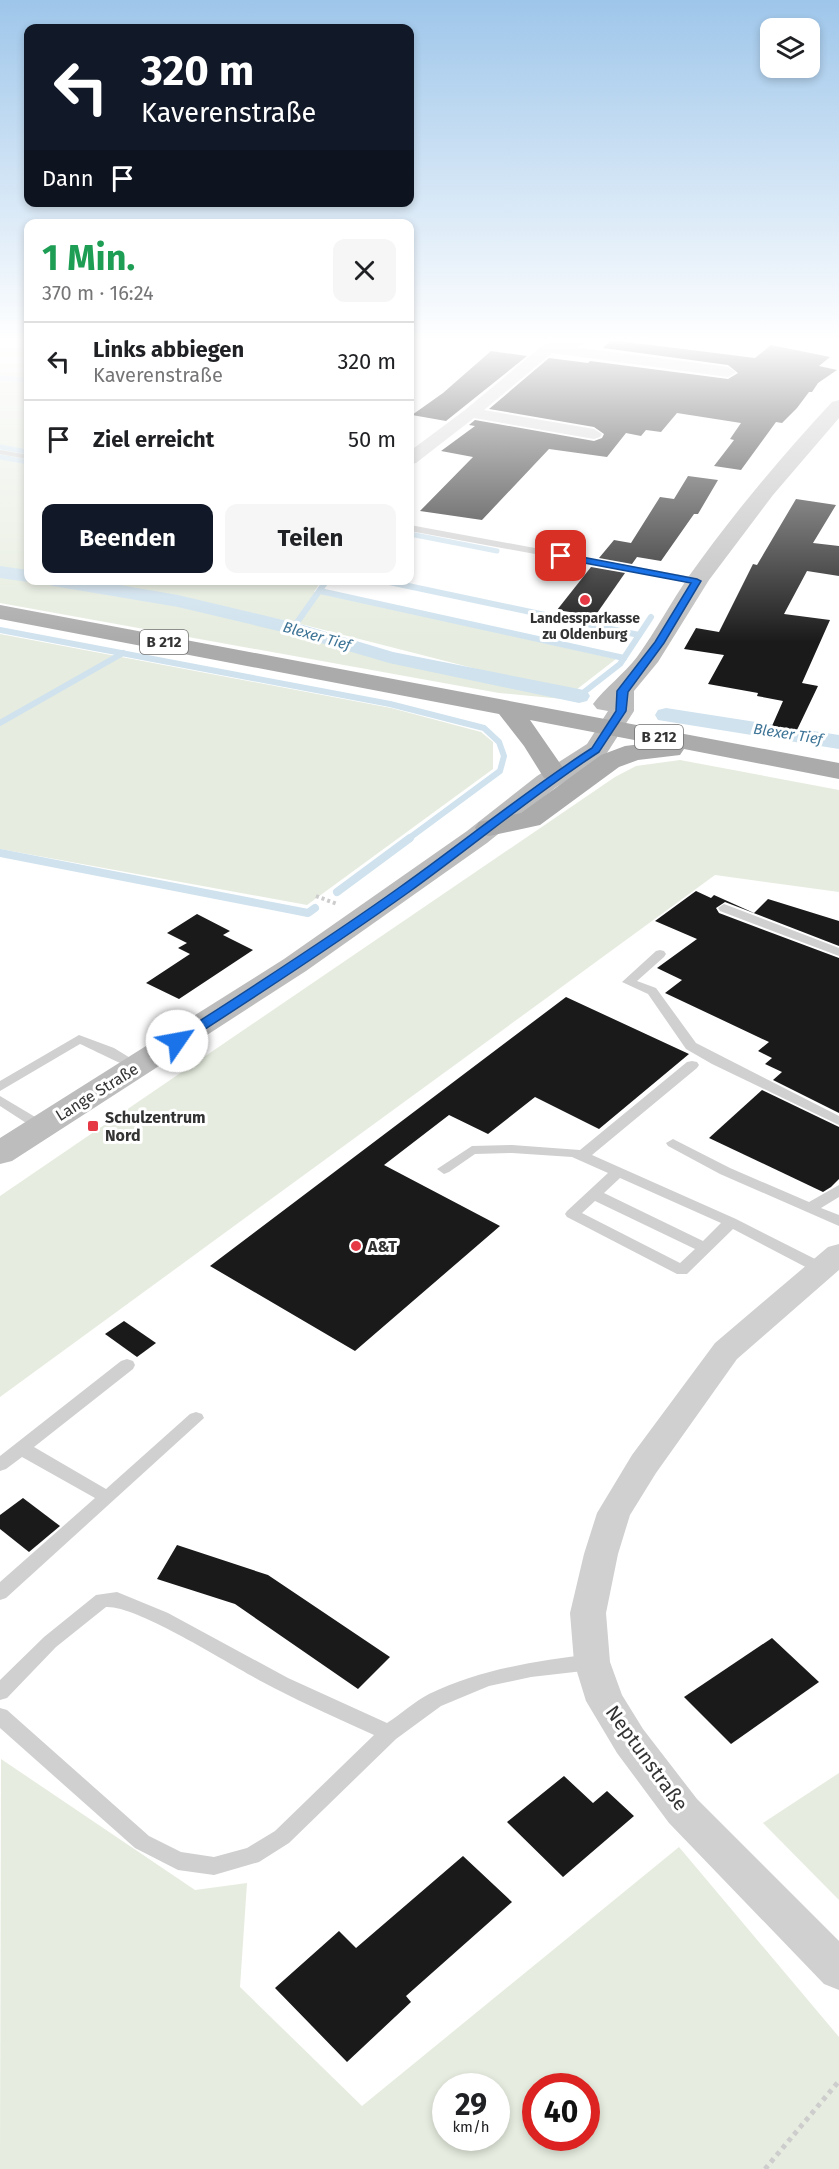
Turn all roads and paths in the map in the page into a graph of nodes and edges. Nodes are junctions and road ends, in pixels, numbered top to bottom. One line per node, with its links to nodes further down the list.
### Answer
1 (436, 439): 5 (street)
2 (808, 439): 7 (street, Lange Straße)
3 (0, 452): 4 (lane)
4 (24, 456)
5 (414, 456)
6 (414, 529): 7 (lane)
7 (697, 581): 10 (street, Lange Straße)
8 (0, 612): 9 (main road, B 212)
9 (508, 709): 10 (main road, B 212); 13 (main road)
10 (601, 726): 11 (main road, B 212); 13 (street, Lange Straße)
11 (706, 747): 12 (main road, B 212); 14 (main road, B 212)
12 (839, 771)
13 (550, 777): 14 (street, Lange Straße)
14 (489, 828): 21 (street, Lange Straße)
15 (316, 896): 17 (path)
16 (724, 908): 18 (lane)
17 (334, 912)
18 (839, 952)
19 (660, 954): 24 (lane)
20 (692, 1065): 28 (lane)
21 (138, 1066): 22 (lane); 25 (street, Lange Straße)
22 (0, 1087)
23 (0, 1100): 25 (lane)
24 (839, 1121)
25 (42, 1127): 27 (street, Lange Straße)
26 (673, 1143): 33 (lane)
27 (0, 1154)
28 (582, 1156): 29 (lane); 30 (lane)
29 (444, 1169)
30 (618, 1172): 32 (lane); 35 (lane)
31 (839, 1190): 33 (lane)
32 (594, 1194): 36 (lane); 36 (lane)
33 (810, 1208): 34 (lane)
34 (839, 1221)
35 (731, 1222): 36 (lane); 37 (lane)
36 (705, 1248)
37 (830, 1262): 44 (street, Neptunstraße)
38 (127, 1365): 40 (lane)
39 (196, 1418): 42 (lane)
40 (21, 1448): 41 (lane); 42 (lane)
41 (0, 1465)
42 (106, 1497): 43 (lane)
43 (3, 1585)
44 (592, 1662): 47 (lane); 48 (street, Neptunstraße)
45 (0, 1692): 47 (lane)
46 (0, 1716): 47 (lane)
47 (389, 1733)
48 (839, 1970)
49 (839, 2081): 50 (path)
50 (765, 2169)

